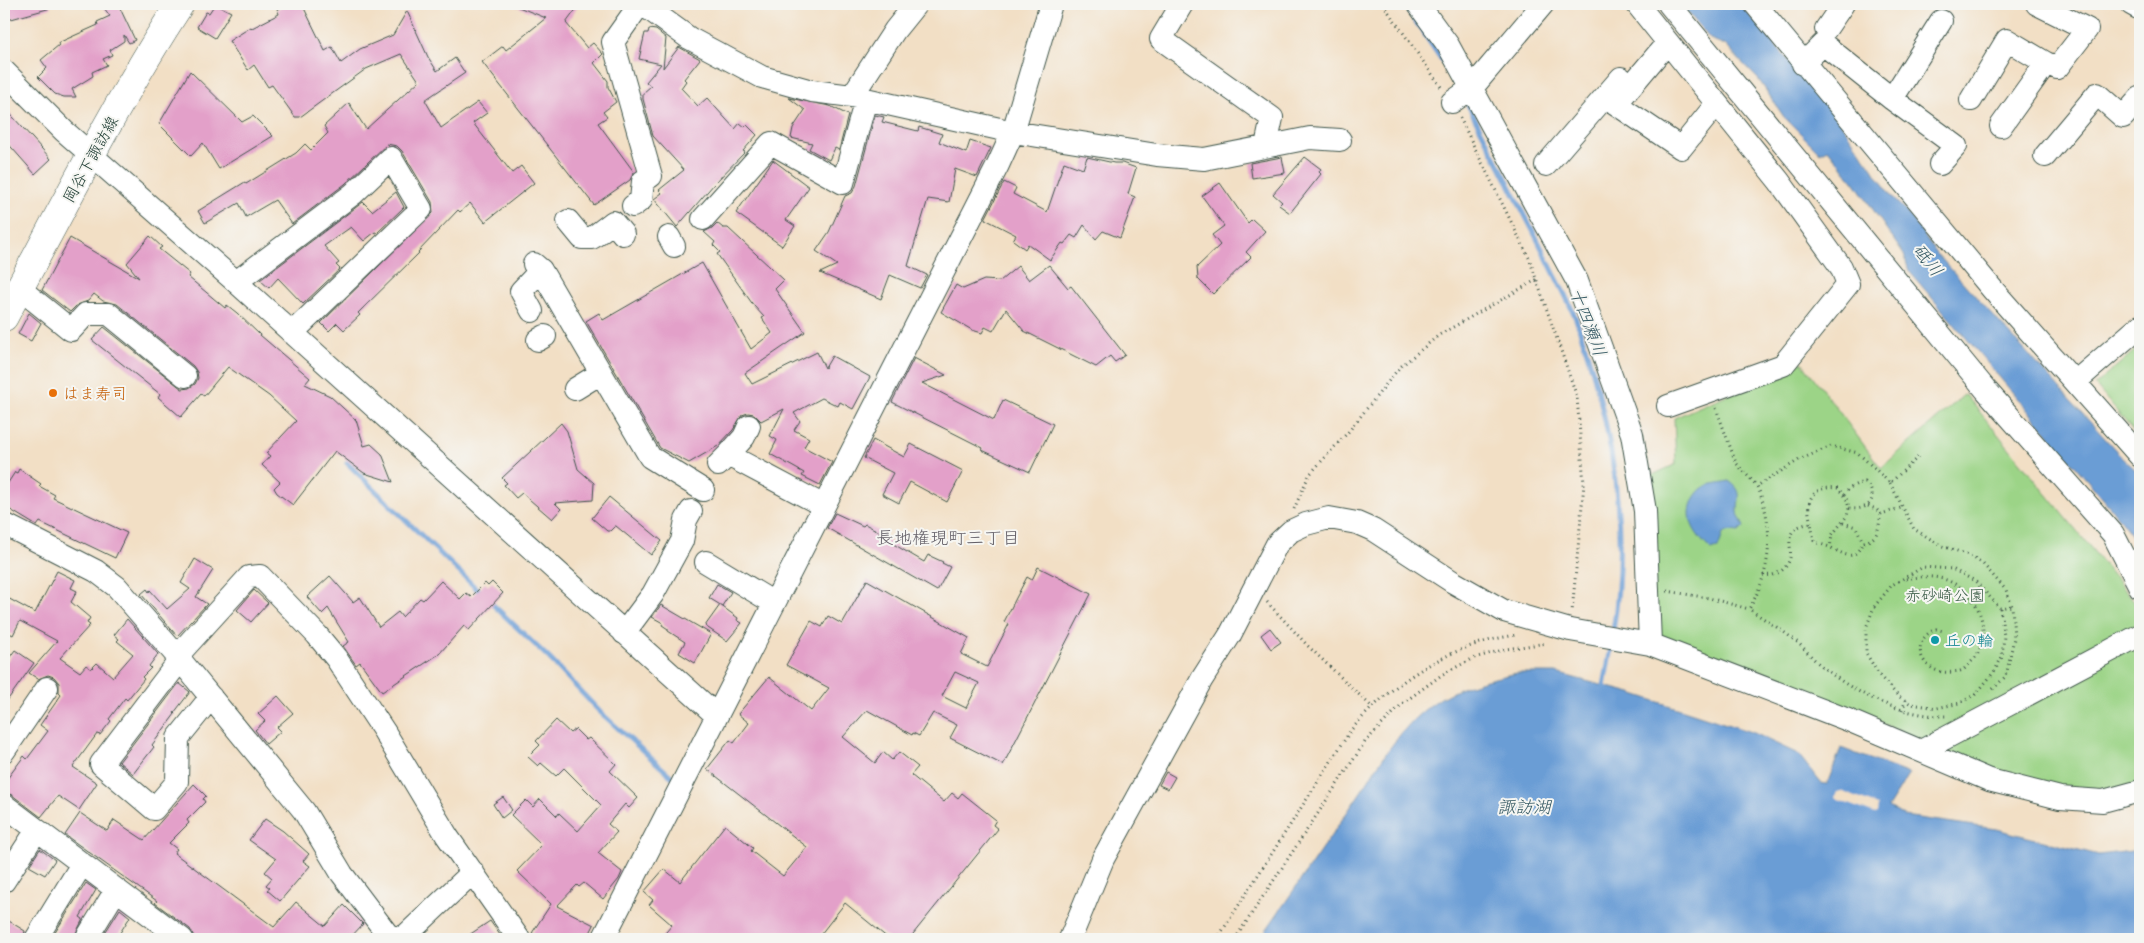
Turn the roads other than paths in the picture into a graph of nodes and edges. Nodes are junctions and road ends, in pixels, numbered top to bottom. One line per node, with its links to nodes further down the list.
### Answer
1 (180, 4): 31 (main road, 岡谷下諏訪線)
2 (641, 4): 22 (street); 35 (street)
3 (916, 4): 22 (street)
4 (1051, 4): 28 (street)
5 (1182, 4): 30 (street)
6 (1418, 4): 21 (street)
7 (1543, 4): 21 (street)
8 (1637, 4): 17 (street)
9 (1669, 4): 57 (street)
10 (1755, 4): 19 (street)
11 (1843, 4): 16 (street)
12 (2037, 4): 18 (street)
13 (2131, 4): 14 (street)
14 (2140, 10)
15 (1941, 21): 24 (street)
16 (1826, 29)
17 (1664, 37): 26 (street); 26 (street); 34 (street)
18 (2046, 63): 25 (street); 27 (street)
19 (1804, 64): 24 (street); 48 (street)
20 (4, 71): 31 (street)
21 (1461, 95): 61 (street)
22 (859, 98): 28 (street); 36 (street)
23 (2140, 98): 32 (street)
24 (1892, 99): 33 (street)
25 (1971, 100)
26 (1719, 106): 49 (street)
27 (2001, 126)
28 (1013, 132): 30 (street); 53 (street)
29 (1340, 140): 30 (street)
30 (1266, 146)
31 (91, 155): 39 (street); 40 (main road, 岡谷下諏訪線)
32 (2045, 156)
33 (1940, 164)
34 (1546, 165)
35 (641, 205)
36 (703, 219)
37 (568, 221): 38 (street)
38 (623, 234)
39 (236, 282): 44 (street); 44 (street)
40 (19, 288): 42 (main road, 岡谷下諏訪線); 46 (street)
41 (532, 311): 45 (street)
42 (4, 317)
43 (2140, 326): 48 (street)
44 (292, 333): 59 (street)
45 (601, 373): 47 (street); 52 (street)
46 (185, 376)
47 (567, 382)
48 (2075, 382): 51 (street)
49 (1668, 406)
50 (749, 426): 53 (street)
51 (2140, 456)
52 (703, 490)
53 (824, 506): 58 (street)
54 (686, 513): 59 (street)
55 (4, 524): 62 (street)
56 (706, 562): 58 (street)
57 (2140, 587)
58 (774, 603): 65 (street)
59 (624, 633): 65 (street)
60 (2140, 635): 67 (street)
61 (1644, 643): 67 (street); 80 (street)
62 (178, 658): 64 (street); 64 (street); 72 (street)
63 (47, 688): 66 (street)
64 (211, 698): 72 (street)
65 (716, 715): 79 (street)
66 (4, 751)
67 (1921, 751): 68 (street)
68 (2140, 790)
69 (4, 805): 70 (street)
70 (37, 830): 71 (street); 73 (street)
71 (82, 864): 74 (street); 75 (street)
72 (473, 872): 78 (street)
73 (4, 881)
74 (116, 890): 76 (street); 77 (street)
75 (36, 939)
76 (86, 939)
77 (182, 939)
78 (519, 939)
79 (603, 939)
80 (1070, 939)

